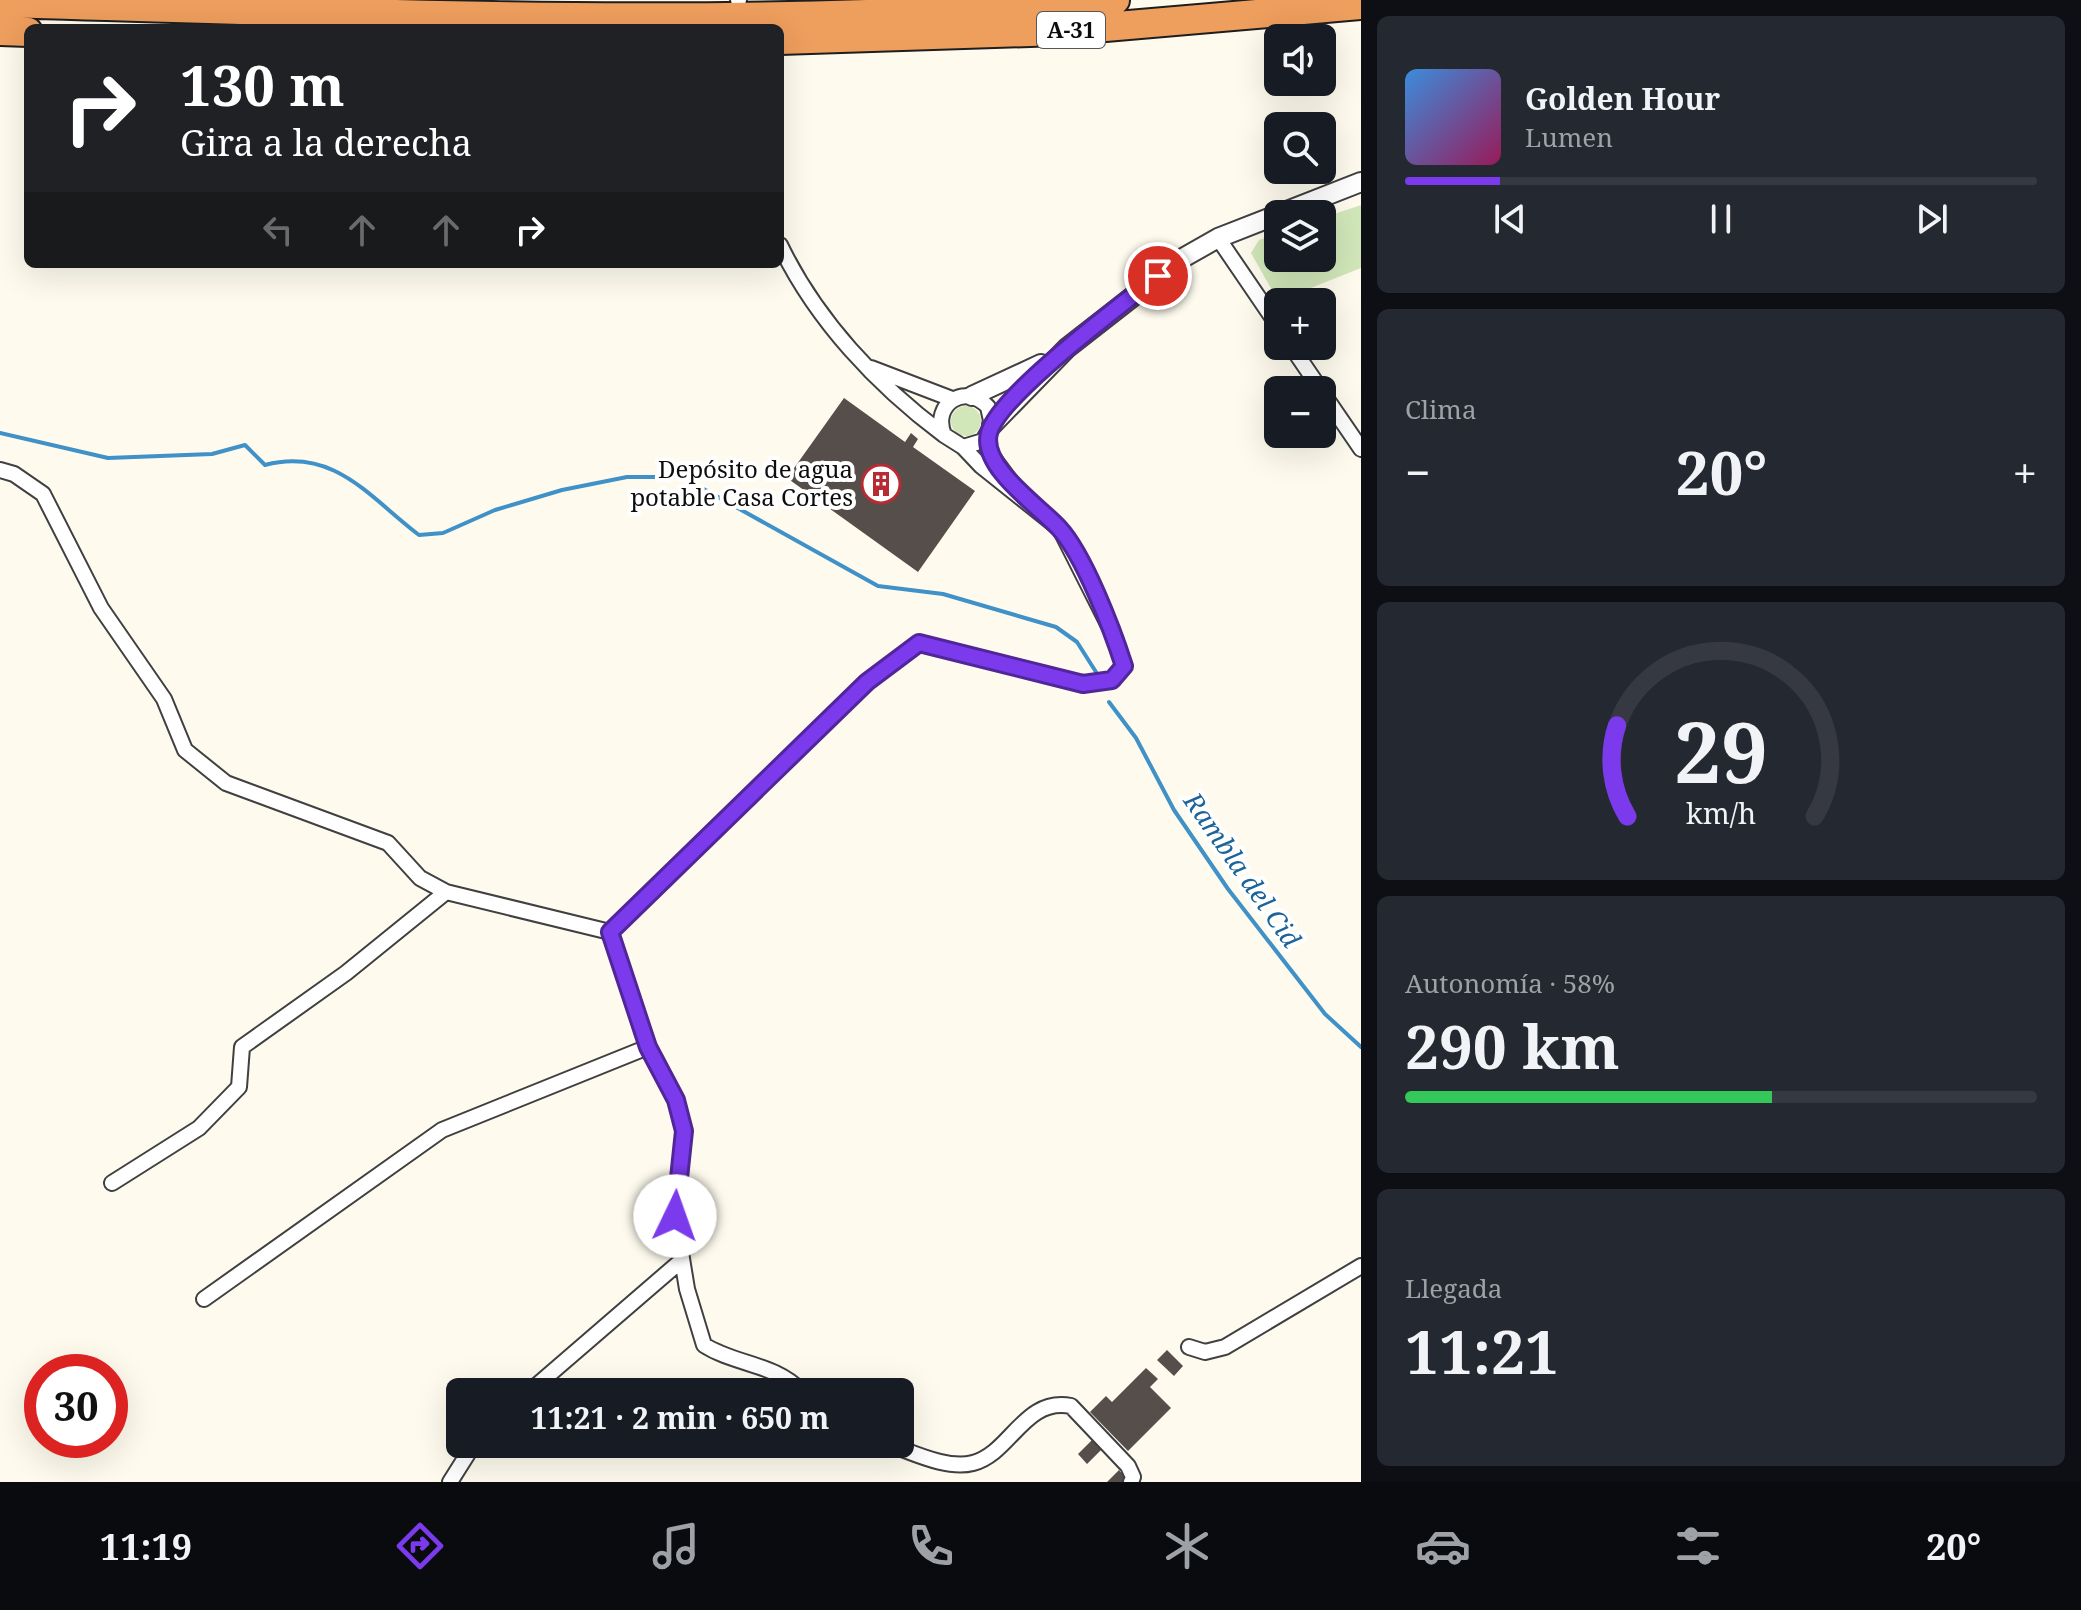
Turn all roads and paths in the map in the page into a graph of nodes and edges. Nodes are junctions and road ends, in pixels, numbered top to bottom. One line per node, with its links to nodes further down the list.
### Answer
1 (1115, 0): 3 (highway, A-31)
2 (0, 3): 3 (highway, A-31)
3 (941, 5)
4 (1361, 5): 7 (highway, A-31)
5 (0, 31): 6 (highway)
6 (24, 32)
7 (784, 40)
8 (1361, 182): 9 (street)
9 (1218, 238): 11 (street); 12 (street)
10 (784, 254): 13 (street)
11 (1264, 305)
12 (1067, 348): 14 (street); 17 (street)
13 (864, 364): 15 (street); 18 (street)
14 (972, 396): 15 (street); 17 (street)
15 (952, 399): 18 (street)
16 (1336, 413): 20 (street)
17 (990, 430): 19 (street); 22 (street)
18 (944, 435): 19 (street)
19 (963, 447): 22 (street)
20 (1361, 449)
21 (0, 470): 23 (street)
22 (1031, 504): 24 (street)
23 (446, 892): 24 (street); 26 (street)
24 (610, 932): 25 (street)
25 (648, 1047): 27 (street); 29 (street)
26 (112, 1183)
27 (682, 1260): 31 (street); 32 (street)
28 (1361, 1266): 30 (street)
29 (204, 1299)
30 (1189, 1347)
31 (545, 1378)
32 (783, 1378)
33 (914, 1453): 36 (street)
34 (465, 1458): 35 (street)
35 (450, 1482)
36 (1131, 1482)

